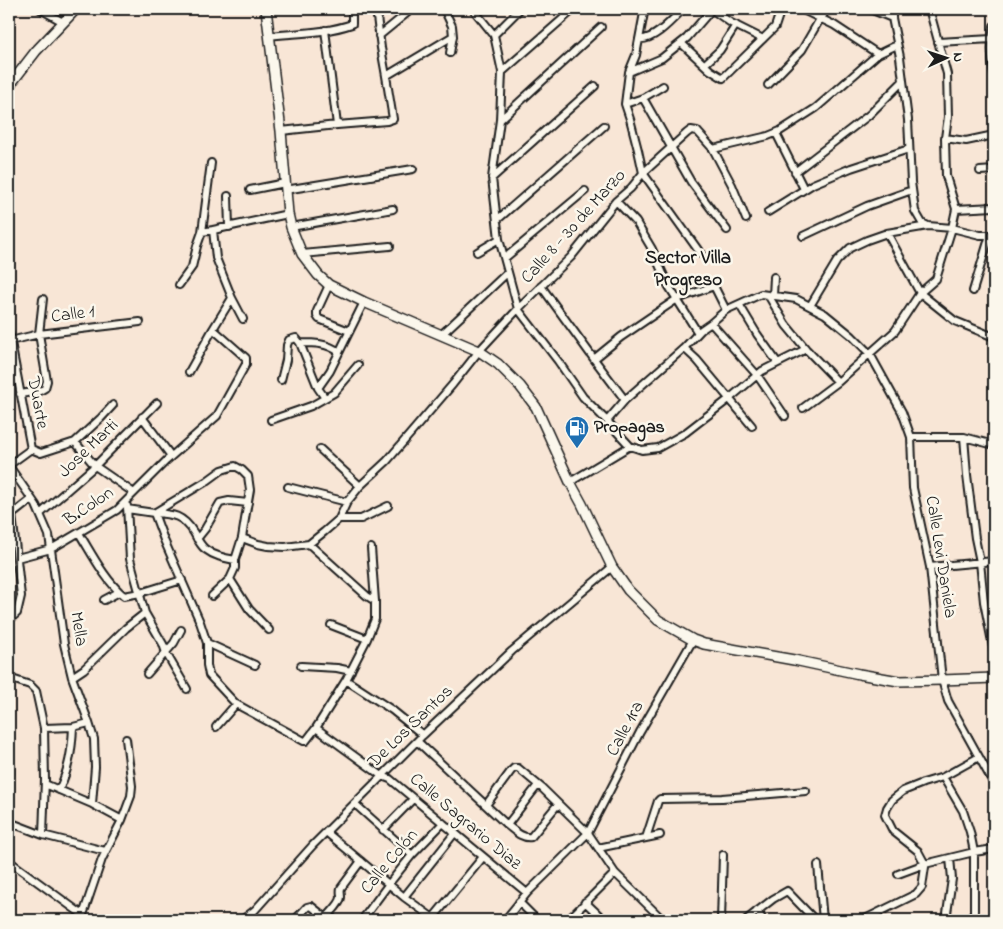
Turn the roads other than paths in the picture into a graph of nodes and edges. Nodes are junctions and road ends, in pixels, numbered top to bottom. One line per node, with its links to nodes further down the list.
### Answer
1 (40, 9): 22 (street)
2 (76, 9): 22 (main road)
3 (266, 9): 28 (main road)
4 (352, 9): 26 (street)
5 (376, 9): 29 (street)
6 (412, 9): 29 (street)
7 (444, 9): 30 (street)
8 (473, 9): 27 (street)
9 (520, 9): 27 (street)
10 (574, 9): 40 (street)
11 (646, 9): 31 (street)
12 (683, 9): 31 (street)
13 (712, 9): 23 (street); 35 (street)
14 (781, 9): 32 (street)
15 (801, 9): 20 (street)
16 (828, 9): 20 (street)
17 (870, 9): 21 (street)
18 (892, 9): 21 (street)
19 (930, 9): 34 (street)
20 (820, 18): 38 (street); 46 (street)
21 (892, 18): 36 (street)
22 (63, 22): 44 (main road)
23 (736, 26): 32 (street); 39 (street)
24 (994, 26): 33 (street)
25 (600, 27): 51 (street)
26 (325, 30): 28 (street); 52 (street)
27 (494, 35): 40 (street)
28 (269, 36): 54 (main road)
29 (379, 36): 43 (street)
30 (453, 36): 37 (street); 43 (street)
31 (639, 39): 41 (street)
32 (763, 39): 39 (street)
33 (992, 39): 34 (street); 42 (street)
34 (938, 42): 57 (street)
35 (681, 43): 39 (street); 41 (street)
36 (897, 45): 38 (street); 45 (street)
37 (450, 52)
38 (878, 54): 55 (street)
39 (705, 64)
40 (502, 72): 51 (street)
41 (629, 72): 50 (street)
42 (994, 73)
43 (386, 76): 52 (street)
44 (10, 80)
45 (903, 81): 60 (street); 65 (street)
46 (768, 85)
47 (595, 86): 67 (street)
48 (663, 86): 49 (street)
49 (643, 98): 50 (street); 58 (street)
50 (624, 104): 66 (street)
51 (500, 120): 67 (street)
52 (337, 125): 54 (street)
53 (604, 126): 81 (street)
54 (281, 131): 68 (main road)
55 (776, 133): 59 (street); 65 (street)
56 (994, 135): 57 (street)
57 (945, 138): 77 (street)
58 (671, 147): 59 (street, Calle 8 - 30 de Marzo); 66 (street, Calle 8 - 30 de Marzo); 87 (street)
59 (713, 149): 80 (street)
60 (909, 149): 69 (street); 72 (street)
61 (211, 164): 88 (street)
62 (413, 169): 68 (street)
63 (994, 170): 64 (street)
64 (980, 171)
65 (795, 172): 69 (street)
66 (642, 174): 74 (street, Calle 8 - 30 de Marzo); 96 (street)
67 (492, 178): 81 (street)
68 (285, 186): 70 (street); 79 (main road)
69 (804, 189): 78 (street)
70 (250, 190)
71 (585, 190): 97 (street)
72 (912, 190): 82 (street); 91 (street)
73 (228, 196): 83 (street)
74 (616, 201): 102 (street, Calle 8 - 30 de Marzo); 108 (street)
75 (994, 207): 77 (street)
76 (393, 209): 84 (street)
77 (956, 209): 85 (street)
78 (768, 212)
79 (288, 214): 83 (street); 84 (main road)
80 (746, 219)
81 (497, 220): 92 (street)
82 (928, 226): 85 (street); 89 (street)
83 (229, 227): 86 (street)
84 (291, 227): 95 (main road)
85 (952, 228): 90 (street); 104 (street)
86 (213, 230): 88 (street); 107 (street)
87 (727, 230)
88 (202, 232): 100 (street)
89 (887, 233): 104 (street); 111 (street)
90 (992, 235): 103 (street)
91 (803, 236)
92 (499, 239): 94 (street); 97 (street)
93 (390, 246): 95 (street)
94 (478, 252)
95 (302, 254): 101 (main road)
96 (701, 254)
97 (505, 258): 98 (street)
98 (507, 273): 112 (street); 122 (street)
99 (774, 277): 105 (street)
100 (179, 285)
101 (329, 285): 109 (main road); 118 (street)
102 (541, 286): 112 (street, Calle 8 - 30 de Marzo); 131 (street)
103 (973, 291)
104 (920, 293): 123 (street); 130 (street)
105 (771, 296): 110 (street); 111 (street, Calle Levi Daniela); 127 (street)
106 (43, 298): 121 (street)
107 (232, 298): 114 (street); 117 (street)
108 (677, 299): 113 (street); 120 (street); 131 (street)
109 (364, 302): 118 (street); 122 (main road)
110 (739, 304): 113 (street); 132 (street)
111 (810, 306): 130 (street, Calle Levi Daniela)
112 (518, 309): 129 (street, Calle 8 - 30 de Marzo); 149 (street)
113 (726, 310): 116 (street)
114 (243, 319)
115 (140, 322): 121 (street, Calle 1)
116 (711, 323): 120 (street); 135 (street)
117 (213, 329): 134 (street); 158 (street, B.Colon)
118 (349, 331): 128 (street)
119 (9, 332): 124 (street, Duarte)
120 (698, 333): 126 (street)
121 (39, 334): 124 (street, Calle 1); 139 (street)
122 (441, 335): 129 (main road)
123 (994, 337)
124 (10, 340): 139 (street, Duarte)
125 (300, 343): 128 (street); 136 (street); 138 (street)
126 (684, 348): 141 (street); 142 (street)
127 (806, 349): 132 (street); 137 (street)
128 (339, 352): 138 (street)
129 (479, 352): 161 (main road); 162 (street, Calle 8 - 30 de Marzo)
130 (870, 354): 137 (street); 151 (street, Calle Levi Daniela)
131 (594, 360): 142 (street)
132 (778, 362): 135 (street)
133 (358, 365): 140 (street)
134 (189, 372)
135 (757, 375): 141 (street); 146 (street)
136 (281, 380)
137 (838, 382): 145 (street)
138 (318, 388): 140 (street)
139 (20, 394): 156 (street, Duarte)
140 (325, 398): 148 (street)
141 (729, 399): 150 (street); 155 (street)
142 (625, 400): 149 (street)
143 (157, 403): 147 (street, Jose Marti)
144 (112, 405): 153 (street)
145 (803, 408)
146 (786, 416)
147 (142, 417): 158 (street); 160 (street, Jose Marti)
148 (271, 420)
149 (608, 421): 155 (street)
150 (752, 426)
151 (911, 437): 152 (street); 186 (street, Calle Levi Daniela)
152 (964, 437): 154 (street); 184 (street)
153 (74, 442): 156 (street); 160 (street)
154 (994, 445)
155 (630, 446): 161 (street)
156 (31, 449): 159 (street)
157 (320, 449): 162 (street)
158 (169, 458): 164 (street, B.Colon)
159 (9, 465): 165 (street, Mella)
160 (94, 466): 164 (street); 171 (street, Jose Marti)
161 (570, 482): 185 (main road)
162 (360, 486): 168 (street, Calle 8 - 30 de Marzo)
163 (288, 487): 168 (street)
164 (134, 492): 166 (street, B.Colon)
165 (32, 499): 171 (street, Mella); 173 (street)
166 (127, 500): 170 (street); 175 (street, B.Colon)
167 (248, 502): 172 (street); 176 (street); 177 (street)
168 (347, 502): 174 (street, Calle 8 - 30 de Marzo)
169 (388, 506): 174 (street)
170 (127, 509): 172 (street); 190 (street)
171 (40, 514): 180 (street, Mella)
172 (154, 514): 177 (street); 188 (street)
173 (10, 516): 181 (street)
174 (339, 519): 178 (street)
175 (79, 533): 180 (street, B.Colon); 189 (street)
176 (242, 538): 178 (street); 182 (street)
177 (197, 539): 182 (street)
178 (309, 544): 193 (street)
179 (371, 548): 193 (street)
180 (51, 549): 181 (street, B.Colon); 208 (street, Mella)
181 (17, 558): 195 (street)
182 (235, 560): 187 (street)
183 (994, 561): 184 (street)
184 (980, 562): 186 (street); 202 (street)
185 (612, 567): 200 (main road); 220 (street, De Los Santos)
186 (930, 567): 212 (street, Calle Levi Daniela)
187 (230, 579): 191 (street); 198 (street)
188 (182, 580): 190 (street); 201 (street)
189 (119, 592): 190 (street); 192 (street)
190 (140, 593): 194 (street)
191 (212, 596)
192 (104, 600)
193 (375, 601): 199 (street)
194 (146, 612): 203 (street); 208 (street)
195 (9, 620)
196 (331, 625): 199 (street)
197 (181, 630): 203 (street)
198 (269, 630)
199 (367, 639): 206 (street)
200 (693, 640): 212 (main road); 244 (street, Calle 1ra)
201 (207, 643): 204 (street); 214 (street)
202 (994, 652)
203 (166, 653): 207 (street); 213 (street)
204 (255, 666)
205 (301, 666): 206 (street)
206 (351, 671): 211 (street)
207 (148, 674)
208 (72, 677): 215 (street, Mella)
209 (9, 678): 218 (street)
210 (994, 678): 212 (main road)
211 (346, 680): 219 (street); 220 (street)
212 (942, 680): 223 (street, Calle Levi Daniela)
213 (187, 689)
214 (236, 704): 217 (street); 219 (street)
215 (89, 723): 216 (street); 234 (street, Mella)
216 (74, 727): 218 (street); 231 (street)
217 (216, 727)
218 (44, 728): 228 (street)
219 (316, 728): 226 (street, Calle Sagrario Diaz)
220 (424, 734): 222 (street, De Los Santos)
221 (126, 739): 238 (street)
222 (417, 741): 226 (street, De Los Santos); 237 (street)
223 (979, 756): 227 (street); 229 (street, Calle Levi Daniela)
224 (9, 759): 225 (street)
225 (9, 776)
226 (382, 776): 233 (street, Calle Sagrario Diaz); 235 (street, De Los Santos)
227 (943, 778): 252 (street); 259 (street)
228 (45, 784): 231 (street); 246 (street)
229 (994, 784)
230 (538, 785): 236 (street); 237 (street); 241 (street)
231 (59, 790): 234 (street)
232 (806, 791): 248 (street)
233 (413, 799): 240 (street, Calle Sagrario Diaz); 242 (street)
234 (92, 804): 238 (street)
235 (355, 804): 242 (street); 243 (street, De Los Santos)
236 (558, 804): 241 (street); 244 (street)
237 (486, 805): 241 (street)
238 (122, 820): 251 (street)
239 (9, 822): 246 (street)
240 (443, 823): 245 (street, Calle Sagrario Diaz); 253 (street, Calle Colón)
241 (507, 825)
242 (383, 830): 253 (street)
243 (326, 832): 258 (street); 271 (street, De Los Santos)
244 (588, 833): 249 (street); 264 (street, Calle 1ra)
245 (454, 834): 255 (street, Calle Sagrario Diaz); 265 (street)
246 (43, 835): 251 (street)
247 (660, 835): 248 (street)
248 (646, 838): 249 (street)
249 (598, 848): 261 (street)
250 (994, 849): 252 (street)
251 (105, 851): 269 (street)
252 (974, 852): 256 (street); 286 (street)
253 (412, 855): 263 (street, Calle Colón)
254 (723, 856): 279 (street)
255 (483, 857): 264 (street, Calle Sagrario Diaz); 270 (street)
256 (950, 858): 259 (street); 285 (street)
257 (9, 861): 269 (street)
258 (361, 861): 263 (street); 272 (street)
259 (925, 864): 262 (street); 284 (street)
260 (818, 865): 283 (street)
261 (615, 873): 267 (street); 278 (street)
262 (898, 874)
263 (388, 885): 265 (street); 273 (street, Calle Colón)
264 (527, 893): 266 (street, Calle 1ra)
265 (404, 897): 270 (street)
266 (519, 902): 274 (street, Calle 1ra); 275 (street)
267 (586, 902): 276 (street); 277 (street)
268 (757, 912): 280 (street); 281 (street); 282 (street)
269 (83, 917)
270 (435, 919)
271 (245, 920)
272 (295, 920)
273 (362, 920)
274 (504, 920)
275 (537, 920)
276 (568, 920)
277 (604, 920)
278 (663, 920)
279 (721, 920)
280 (746, 920)
281 (764, 920)
282 (815, 920)
283 (823, 920)
284 (863, 920)
285 (946, 920)
286 (966, 920)

